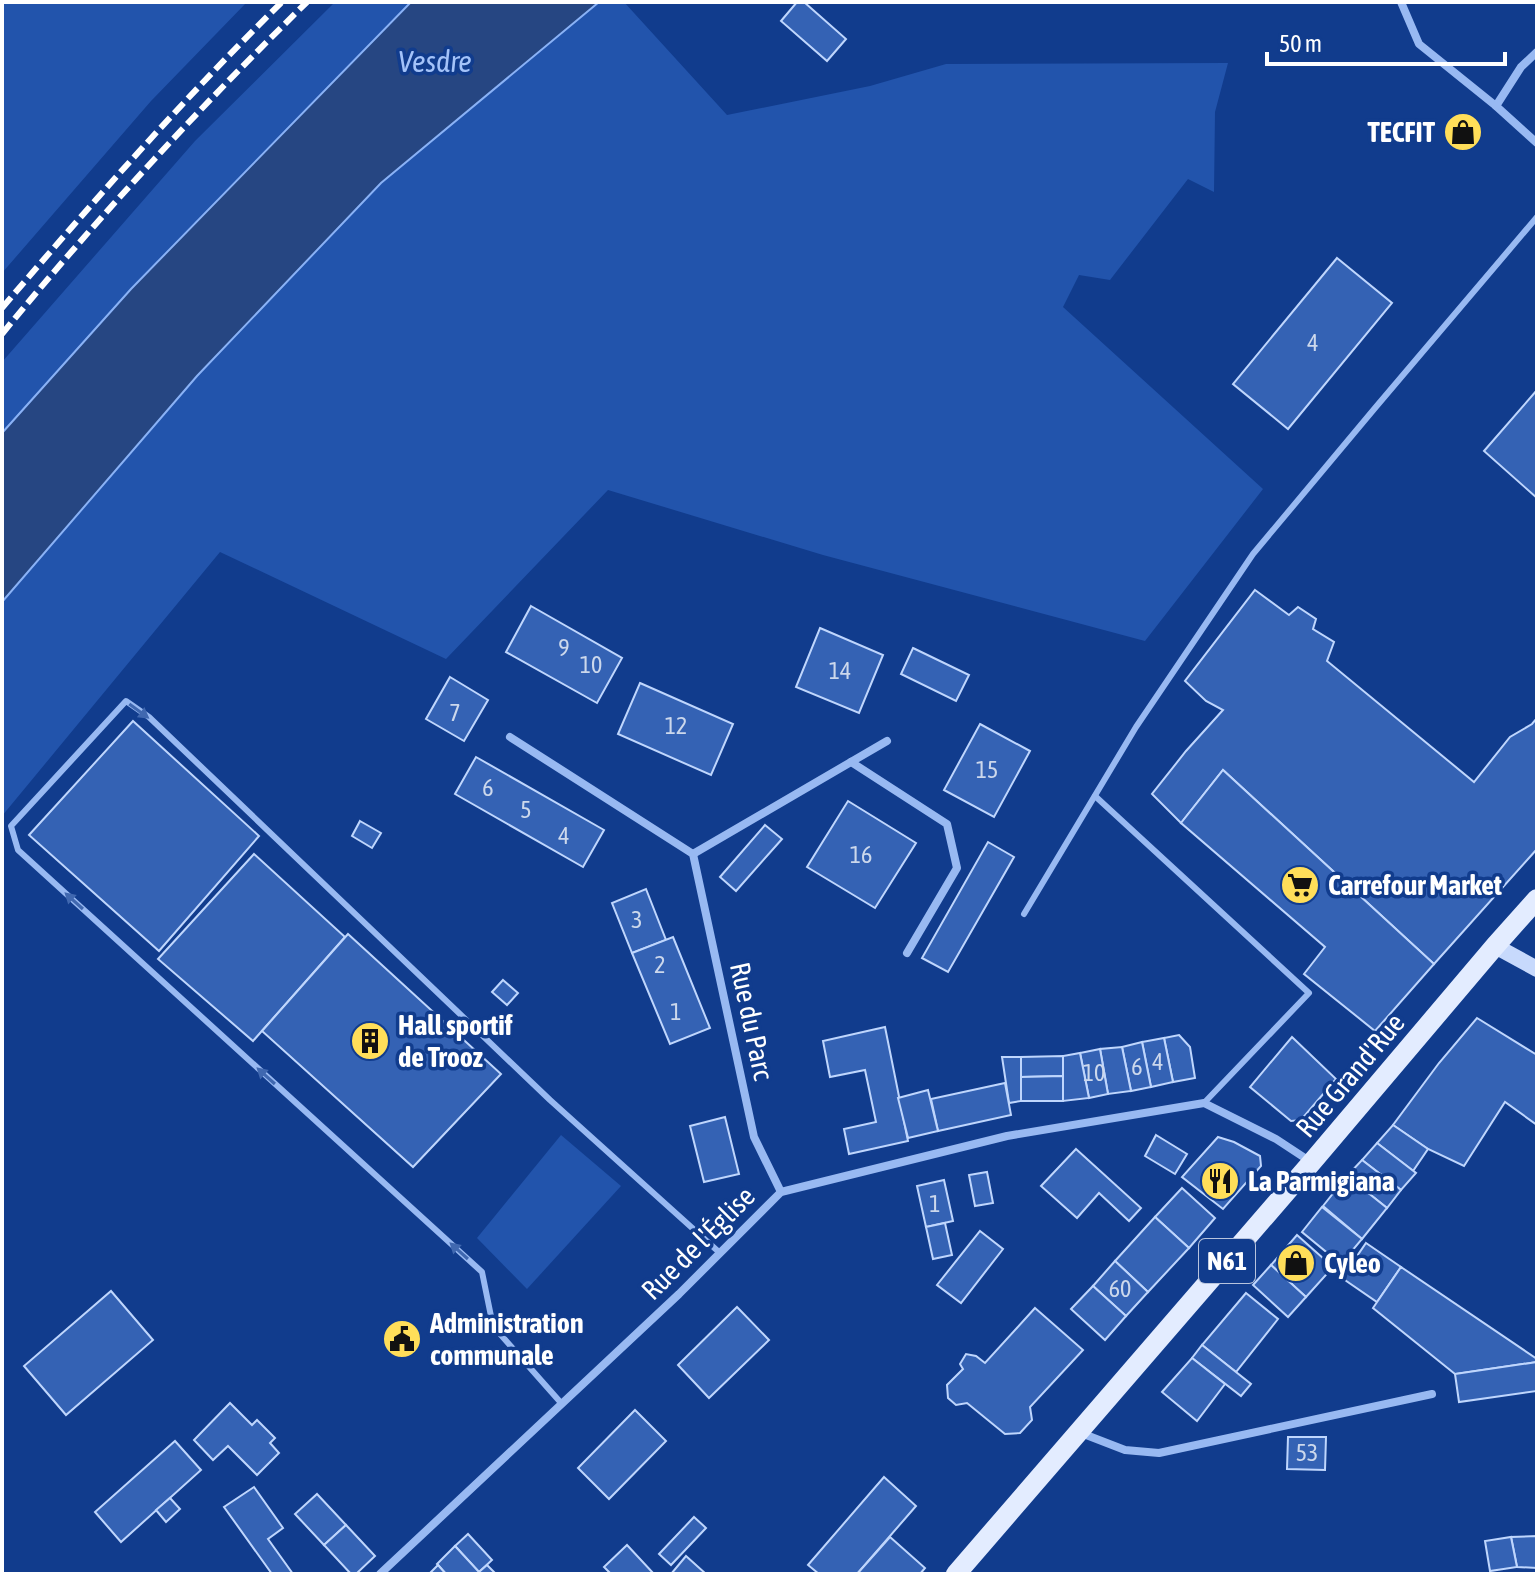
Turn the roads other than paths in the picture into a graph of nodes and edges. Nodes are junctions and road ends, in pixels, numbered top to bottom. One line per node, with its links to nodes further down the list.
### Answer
1 (1401, 2): 3 (street)
2 (1537, 52): 3 (street)
3 (1496, 106): 4 (street)
4 (1537, 143)
5 (1537, 217): 9 (lane)
6 (510, 737): 10 (street)
7 (887, 741): 8 (street)
8 (851, 762): 10 (street); 14 (street)
9 (1095, 796): 12 (lane); 16 (lane)
10 (693, 854): 18 (street, Rue du Parc)
11 (1537, 899): 13 (main road, Rue Grand'Rue / N61)
12 (1024, 914)
13 (1495, 946): 15 (main road); 17 (main road, Rue Grand'Rue / N61)
14 (907, 953)
15 (1537, 969)
16 (1204, 1103): 17 (street); 18 (street, Rue de l'Église)
17 (1312, 1162): 22 (main road, Rue Grand'Rue / N61)
18 (781, 1192): 19 (street, Rue de l'Église)
19 (720, 1253): 21 (street, Rue de l'Église); 21 (lane, one-way to 19)
20 (1432, 1394): 22 (street)
21 (562, 1404): 23 (street, Rue de l'Église)
22 (1080, 1433): 24 (main road, Rue Grand'Rue / N61)
23 (380, 1574)
24 (956, 1574)

